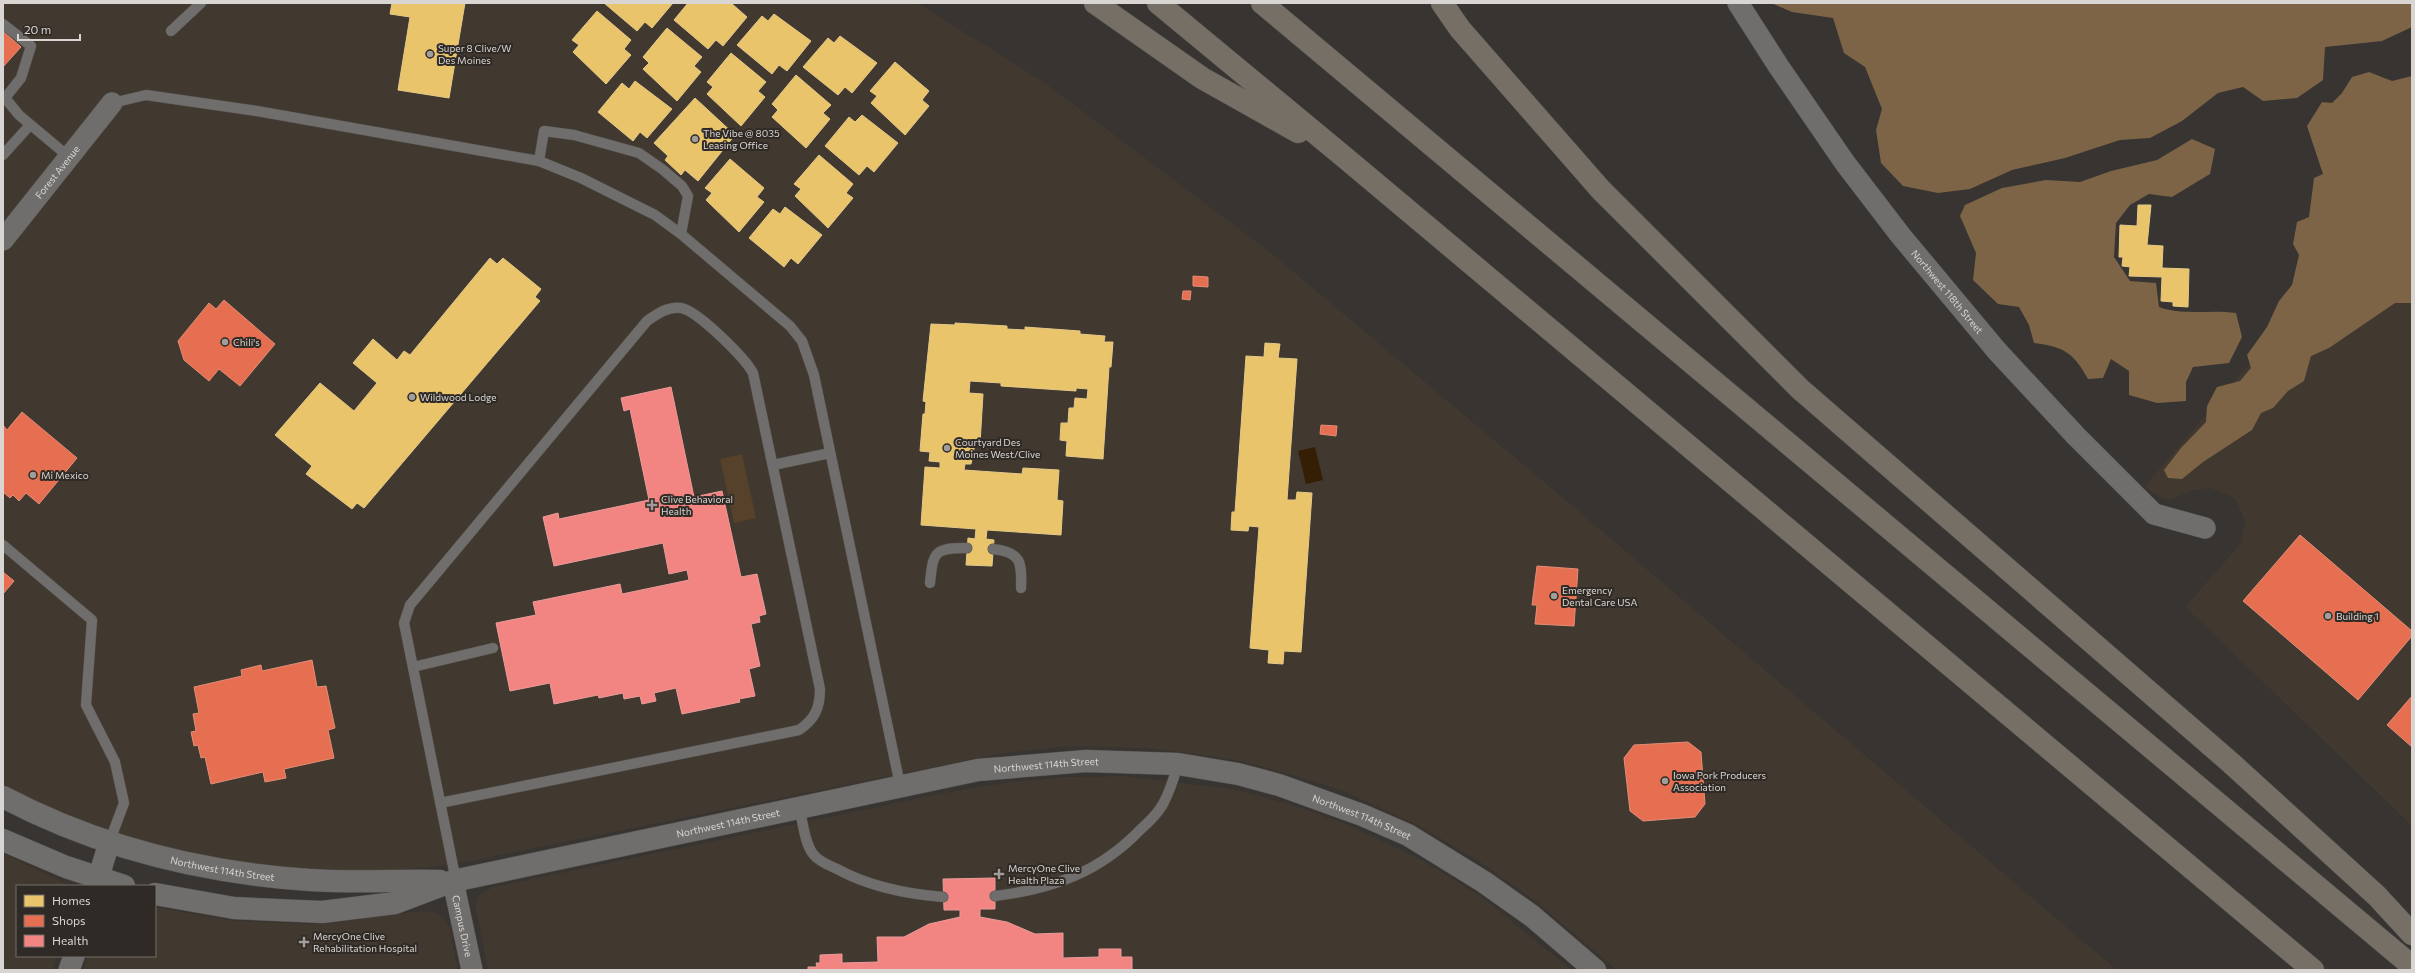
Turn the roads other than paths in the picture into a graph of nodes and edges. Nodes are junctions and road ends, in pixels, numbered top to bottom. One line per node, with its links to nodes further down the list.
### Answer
1 (200, 3): 8 (lane)
2 (1095, 3): 15 (highway)
3 (1158, 3): 15 (highway)
4 (1262, 3): 43 (highway)
5 (1442, 3): 41 (highway)
6 (1738, 3): 20 (street, Northwest 118th Street)
7 (3, 24): 9 (lane)
8 (171, 31)
9 (4, 97): 11 (lane)
10 (112, 103): 13 (street, Forest Avenue); 14 (lane)
11 (30, 125): 12 (lane); 13 (lane)
12 (3, 155)
13 (69, 157): 17 (street, Forest Avenue)
14 (539, 161): 16 (lane); 16 (lane)
15 (1349, 161): 47 (highway)
16 (681, 234): 18 (lane)
17 (3, 240)
18 (830, 452): 19 (lane); 29 (lane)
19 (773, 465): 27 (lane); 31 (lane)
20 (2205, 528)
21 (3, 545): 34 (lane)
22 (967, 548): 24 (lane)
23 (993, 549): 25 (lane)
24 (930, 583)
25 (1021, 588)
26 (493, 648): 27 (lane)
27 (413, 667): 31 (lane)
28 (1178, 764): 29 (street, Northwest 114th Street); 39 (lane); 46 (street, Northwest 114th Street)
29 (900, 785): 32 (street, Northwest 114th Street)
30 (3, 797): 34 (street, Northwest 114th Street)
31 (440, 803): 35 (lane)
32 (799, 807): 35 (street, Northwest 114th Street); 40 (lane)
33 (3, 840): 36 (street)
34 (109, 843): 35 (street, Northwest 114th Street); 36 (street)
35 (454, 881): 38 (street, Northwest 114th Street); 45 (street, Campus Drive)
36 (97, 882): 37 (street)
37 (117, 885)
38 (156, 894)
39 (995, 896)
40 (943, 897)
41 (2412, 934)
42 (74, 957): 44 (street)
43 (2412, 966)
44 (69, 970)
45 (472, 970)
46 (1595, 970)
47 (2313, 970)

